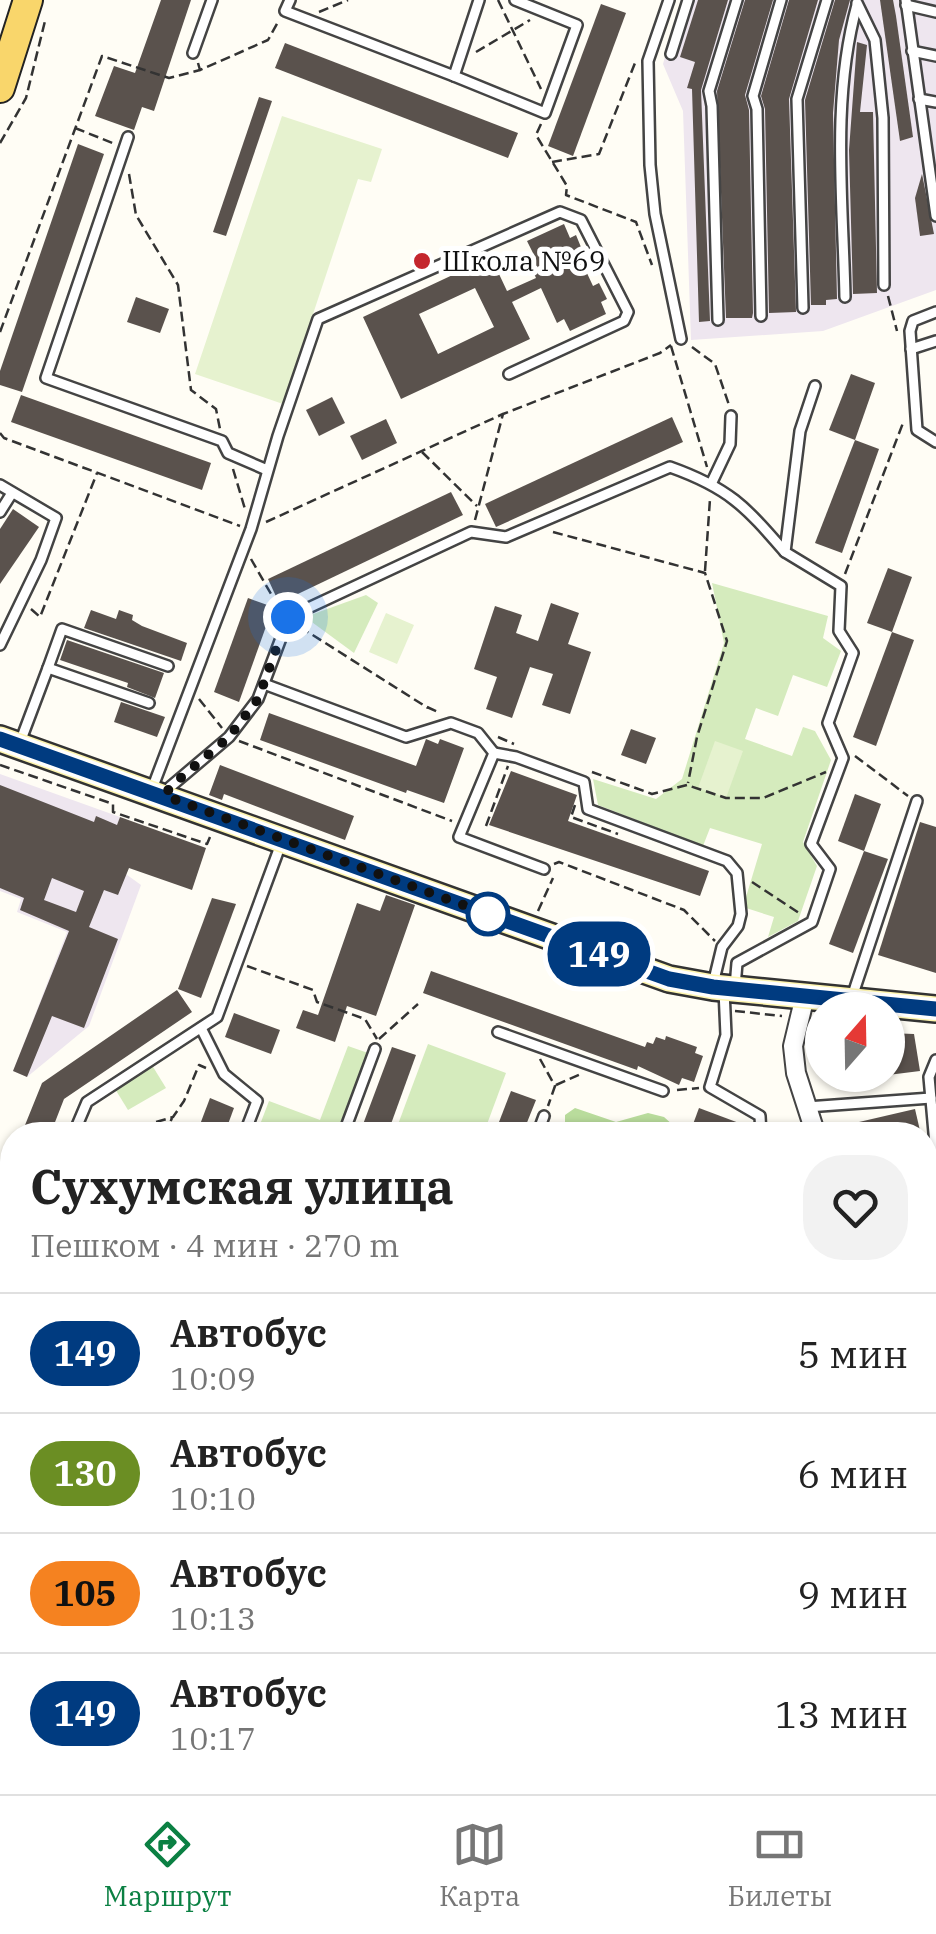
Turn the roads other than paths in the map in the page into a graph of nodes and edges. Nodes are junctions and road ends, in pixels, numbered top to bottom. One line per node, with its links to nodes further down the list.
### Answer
1 (212, 0): 17 (lane)
2 (479, 0): 20 (lane)
3 (514, 0): 20 (lane)
4 (669, 0): 13 (lane)
5 (688, 0): 15 (lane)
6 (737, 0): 32 (lane)
7 (782, 0): 31 (lane)
8 (826, 0): 29 (lane)
9 (857, 2): 27 (lane); 28 (lane)
10 (906, 2): 14 (lane); 16 (lane)
11 (287, 5): 20 (lane)
12 (37, 8): 21 (main road)
13 (665, 12): 15 (lane); 33 (lane)
14 (936, 12)
15 (683, 17): 18 (lane)
16 (912, 51): 19 (lane); 22 (lane)
17 (193, 53)
18 (672, 54)
19 (936, 56)
20 (454, 76)
21 (0, 88)
22 (919, 99): 23 (lane); 25 (lane)
23 (936, 102)
24 (128, 137): 40 (lane)
25 (931, 148): 26 (lane)
26 (936, 216)
27 (884, 285)
28 (845, 298)
29 (803, 308)
30 (936, 312): 35 (lane)
31 (761, 316)
32 (718, 320)
33 (681, 339)
34 (936, 341): 35 (lane)
35 (912, 350): 39 (lane)
36 (509, 374): 40 (lane)
37 (814, 386): 45 (lane)
38 (731, 416): 41 (lane)
39 (936, 442)
40 (267, 470): 53 (lane)
41 (712, 482): 45 (lane); 49 (lane)
42 (0, 485): 43 (lane)
43 (12, 493): 44 (lane); 46 (lane)
44 (0, 512)
45 (785, 552): 57 (lane)
46 (0, 646)
47 (168, 666): 48 (lane)
48 (48, 668): 50 (lane); 51 (lane)
49 (264, 684): 52 (lane); 53 (lane)
50 (149, 702)
51 (10, 743): 53 (main road)
52 (494, 753): 56 (lane); 57 (lane)
53 (158, 794): 55 (main road)
54 (917, 801): 58 (lane)
55 (283, 838): 57 (main road); 62 (lane)
56 (544, 869)
57 (724, 988): 59 (main road); 74 (lane)
58 (854, 992)
59 (805, 996): 68 (street)
60 (905, 1005): 61 (main road)
61 (936, 1008)
62 (201, 1028): 70 (lane); 71 (lane)
63 (498, 1032): 66 (lane)
64 (376, 1045): 72 (lane)
65 (936, 1060): 67 (lane)
66 (662, 1092)
67 (931, 1098): 68 (lane); 76 (lane)
68 (807, 1107): 75 (street)
69 (544, 1116): 73 (lane)
70 (79, 1122)
71 (249, 1122)
72 (348, 1122)
73 (542, 1122)
74 (760, 1122)
75 (812, 1122)
76 (933, 1122)

